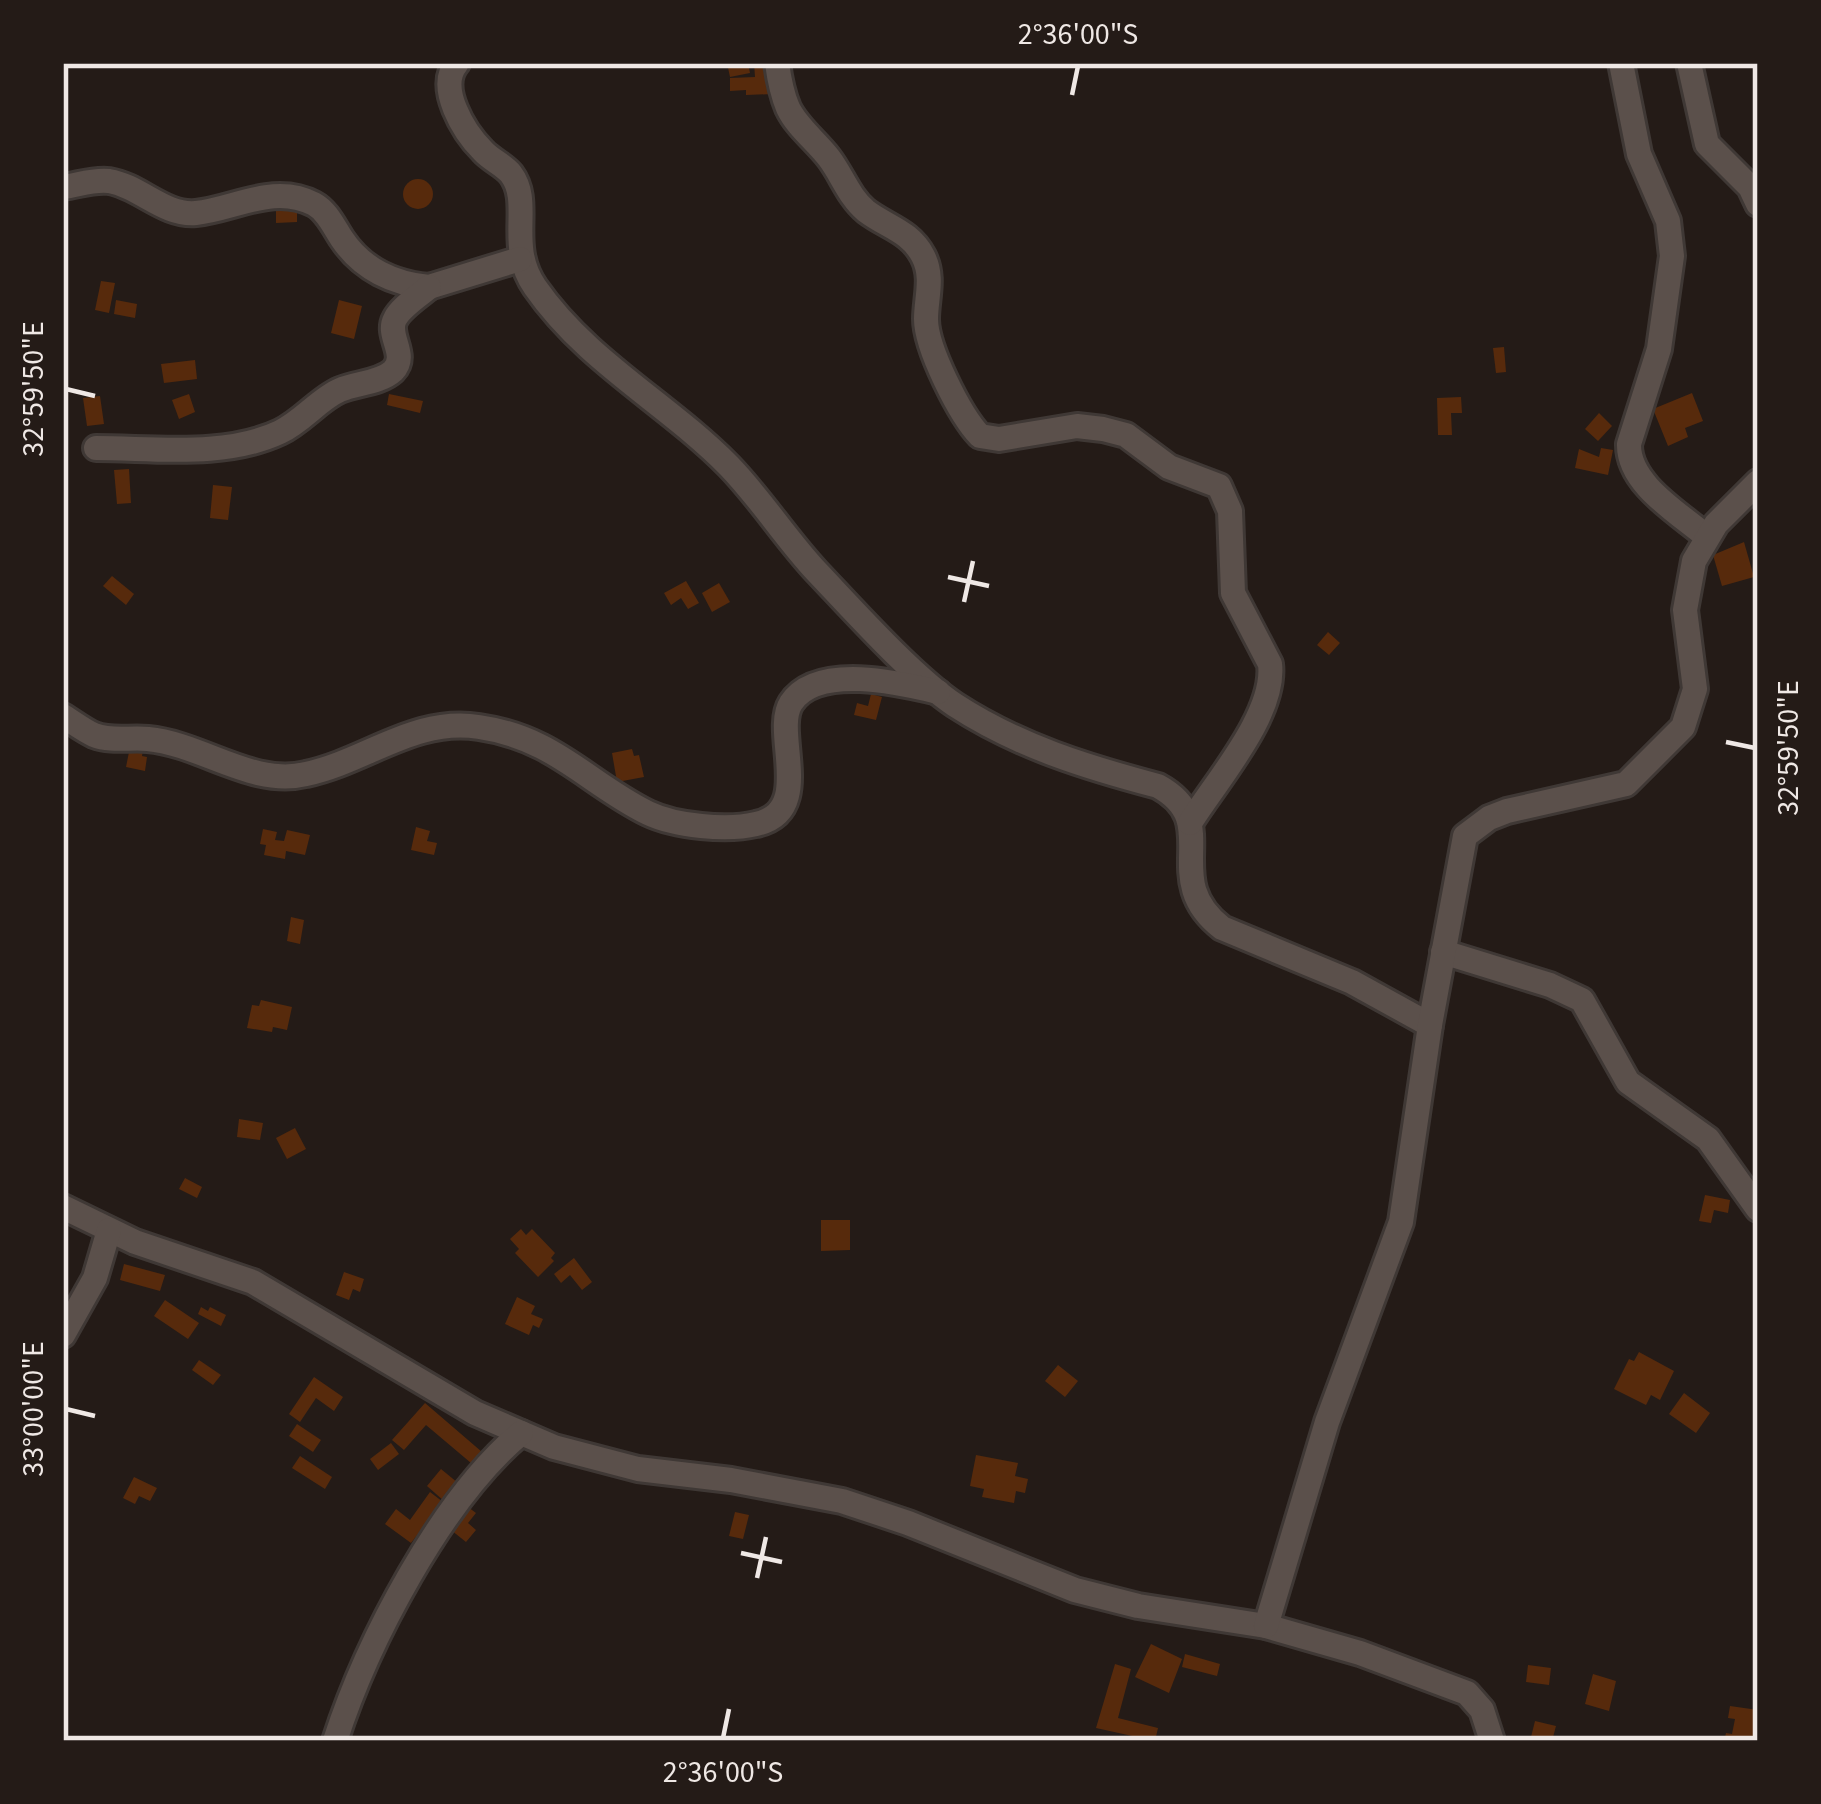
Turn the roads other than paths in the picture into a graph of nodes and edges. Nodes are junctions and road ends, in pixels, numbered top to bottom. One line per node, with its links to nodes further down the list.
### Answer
1 (457, 63): 7 (street)
2 (777, 63): 14 (street)
3 (1622, 63): 11 (street)
4 (1690, 63): 6 (street)
5 (63, 188): 8 (street)
6 (1758, 204)
7 (520, 259): 8 (street); 12 (street)
8 (429, 287): 9 (street)
9 (96, 448)
10 (1758, 482): 11 (street)
11 (1707, 537): 15 (street)
12 (940, 693): 13 (street); 14 (street)
13 (63, 716)
14 (1190, 824): 16 (street)
15 (1443, 952): 16 (street); 18 (street)
16 (1430, 1025): 22 (street)
17 (63, 1207): 19 (street)
18 (1758, 1209)
19 (109, 1230): 20 (street); 21 (street)
20 (63, 1335)
21 (521, 1433): 22 (street); 23 (street)
22 (1266, 1626): 24 (street)
23 (335, 1741)
24 (1492, 1741)

